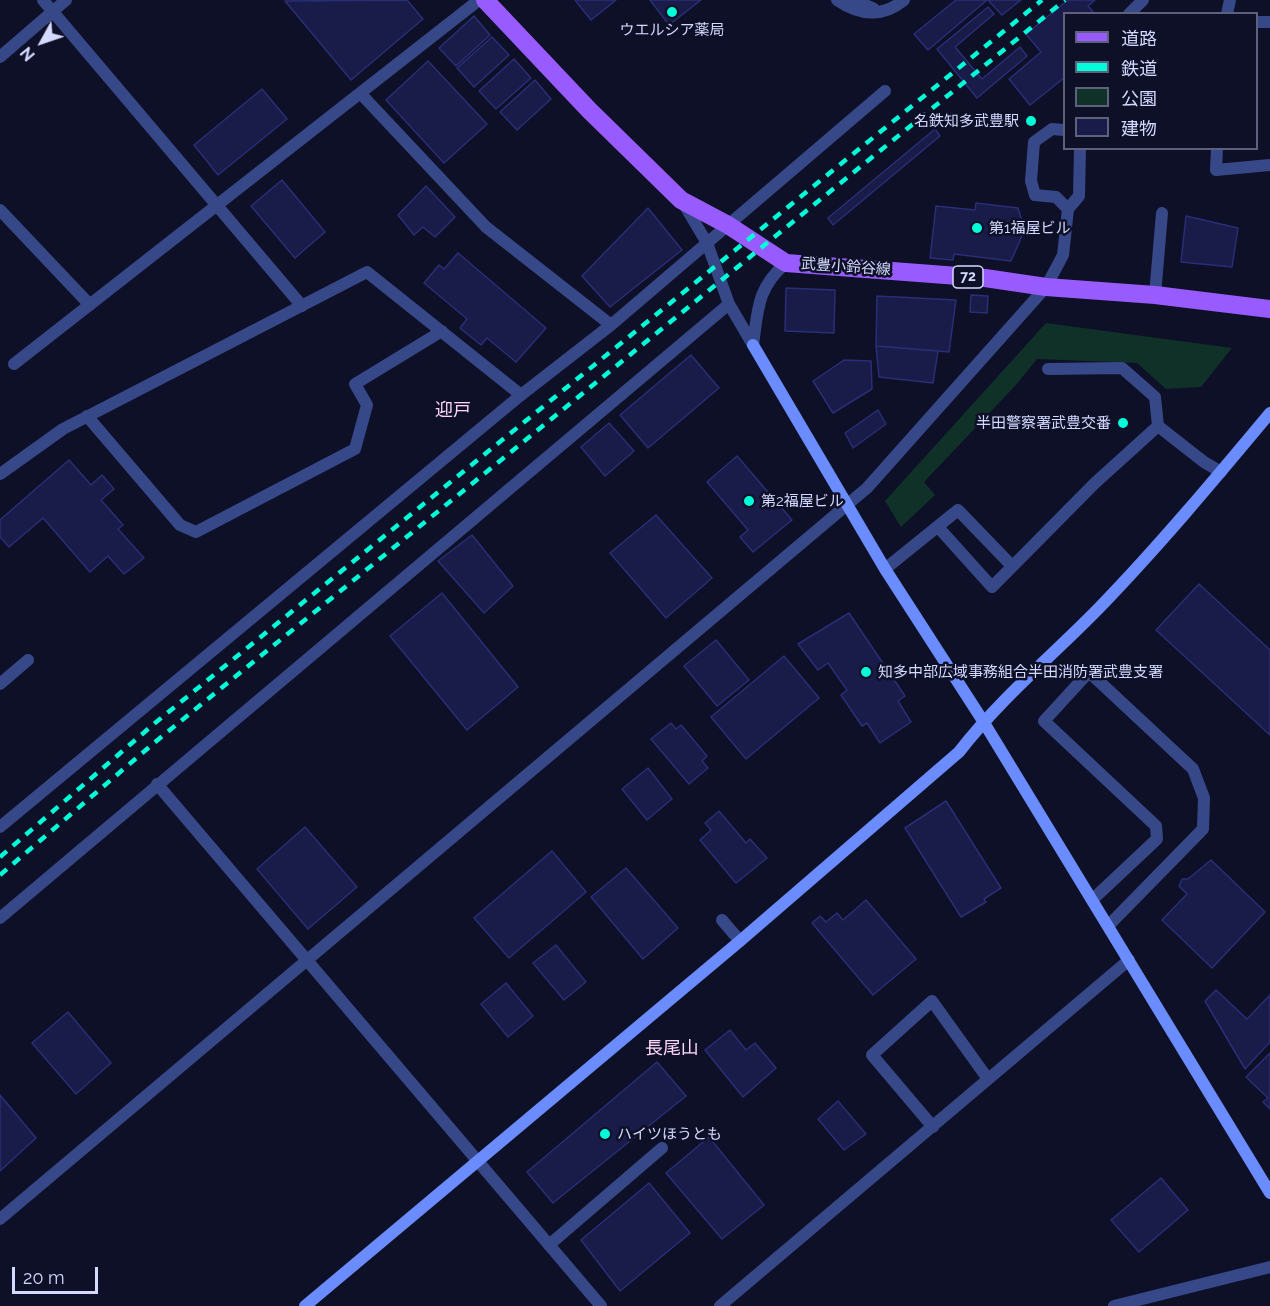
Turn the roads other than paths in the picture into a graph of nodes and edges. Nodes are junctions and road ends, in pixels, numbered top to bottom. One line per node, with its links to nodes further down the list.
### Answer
1 (43, 0): 9 (street)
2 (66, 0): 9 (street)
3 (479, 0): 14 (street)
4 (485, 0): 19 (main road, 武豊小鈴谷線 / 72)
5 (837, 0): 10 (street)
6 (855, 0): 10 (street)
7 (904, 0): 10 (street)
8 (1143, 0): 11 (street)
9 (53, 12): 12 (street); 20 (street)
10 (881, 12)
11 (1131, 12)
12 (0, 57)
13 (885, 91): 24 (street)
14 (361, 94): 20 (street); 33 (street)
15 (1063, 130): 21 (street)
16 (1080, 150): 21 (street)
17 (1217, 150): 18 (street)
18 (1270, 165)
19 (681, 200): 24 (main road, 武豊小鈴谷線 / 72); 25 (street)
20 (216, 205): 30 (street); 31 (street)
21 (1068, 209): 27 (street)
22 (0, 210): 30 (street)
23 (1162, 213): 28 (street)
24 (728, 225): 25 (street); 26 (main road, 武豊小鈴谷線 / 72)
25 (707, 243): 29 (street); 33 (street)
26 (786, 263): 27 (main road, 武豊小鈴谷線 / 72); 35 (street)
27 (1046, 287): 28 (main road, 武豊小鈴谷線 / 72); 44 (street)
28 (1155, 295): 32 (main road, 武豊小鈴谷線 / 72)
29 (729, 304): 35 (street); 51 (street)
30 (90, 305): 36 (street)
31 (302, 306): 34 (street); 40 (street)
32 (1270, 309)
33 (611, 325): 38 (street)
34 (442, 331): 38 (street); 40 (street)
35 (753, 345): 44 (street)
36 (14, 364)
37 (1048, 369): 41 (street)
38 (521, 395): 52 (street)
39 (1270, 413): 42 (street)
40 (87, 416): 43 (street)
41 (1158, 426): 42 (street); 46 (street)
42 (1221, 472): 50 (street)
43 (0, 474)
44 (848, 504): 47 (street); 58 (street)
45 (938, 527): 46 (street); 46 (street); 47 (street)
46 (1012, 566)
47 (885, 569): 50 (street)
48 (28, 660): 49 (street)
49 (0, 684)
50 (983, 721): 53 (street); 57 (street)
51 (157, 784): 54 (street); 58 (street)
52 (0, 826)
53 (1092, 900): 56 (street); 56 (street)
54 (0, 918)
55 (722, 920): 57 (street)
56 (1108, 926): 59 (street)
57 (740, 941): 63 (street)
58 (308, 959): 63 (street); 65 (street)
59 (1129, 960): 60 (street); 64 (street)
60 (988, 1079): 61 (street); 61 (street)
61 (933, 1127): 70 (street)
62 (662, 1148): 66 (street)
63 (478, 1161): 66 (street); 68 (street)
64 (1269, 1188)
65 (0, 1219)
66 (549, 1245): 69 (street)
67 (1270, 1267): 71 (street)
68 (305, 1306)
69 (601, 1306)
70 (720, 1306)
71 (1113, 1306)

